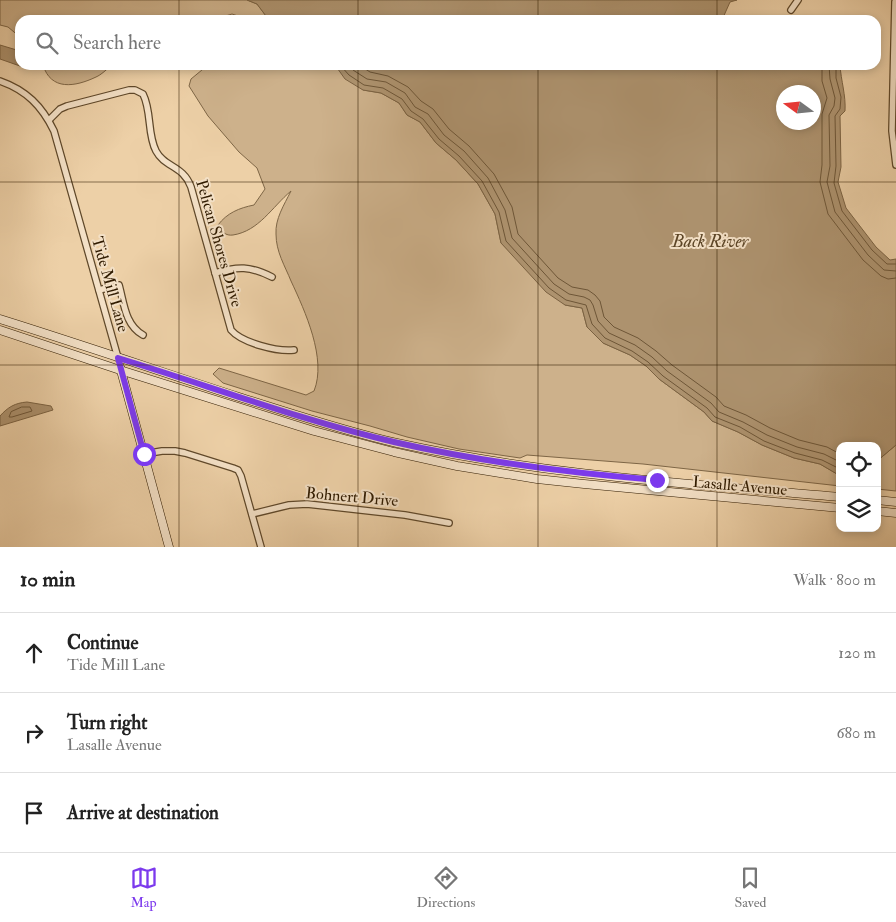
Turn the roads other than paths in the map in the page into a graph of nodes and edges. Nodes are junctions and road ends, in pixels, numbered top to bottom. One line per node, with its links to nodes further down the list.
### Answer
1 (798, 0): 3 (street)
2 (894, 1): 6 (street)
3 (791, 10)
4 (0, 81): 5 (street, Tide Mill Lane)
5 (49, 120): 7 (street, Pelican Shores Drive); 9 (street, Tide Mill Lane)
6 (896, 165)
7 (215, 273): 8 (street); 13 (street, Pelican Shores Drive)
8 (272, 277)
9 (99, 290): 12 (street); 14 (street, Tide Mill Lane)
10 (0, 319): 14 (main road, Lasalle Avenue)
11 (0, 330): 15 (main road, Lasalle Avenue)
12 (143, 335)
13 (294, 350)
14 (118, 358): 15 (main road, Tide Mill Lane); 17 (main road, Lasalle Avenue)
15 (120, 370): 16 (main road, Tide Mill Lane); 20 (main road, Lasalle Avenue)
16 (144, 454): 23 (street); 25 (main road, Tide Mill Lane)
17 (836, 497)
18 (881, 500): 19 (main road)
19 (896, 502)
20 (836, 508)
21 (881, 511): 22 (main road)
22 (896, 513)
23 (252, 514): 24 (street, Bohnert Drive); 26 (street)
24 (450, 523)
25 (169, 547)
26 (261, 547)

